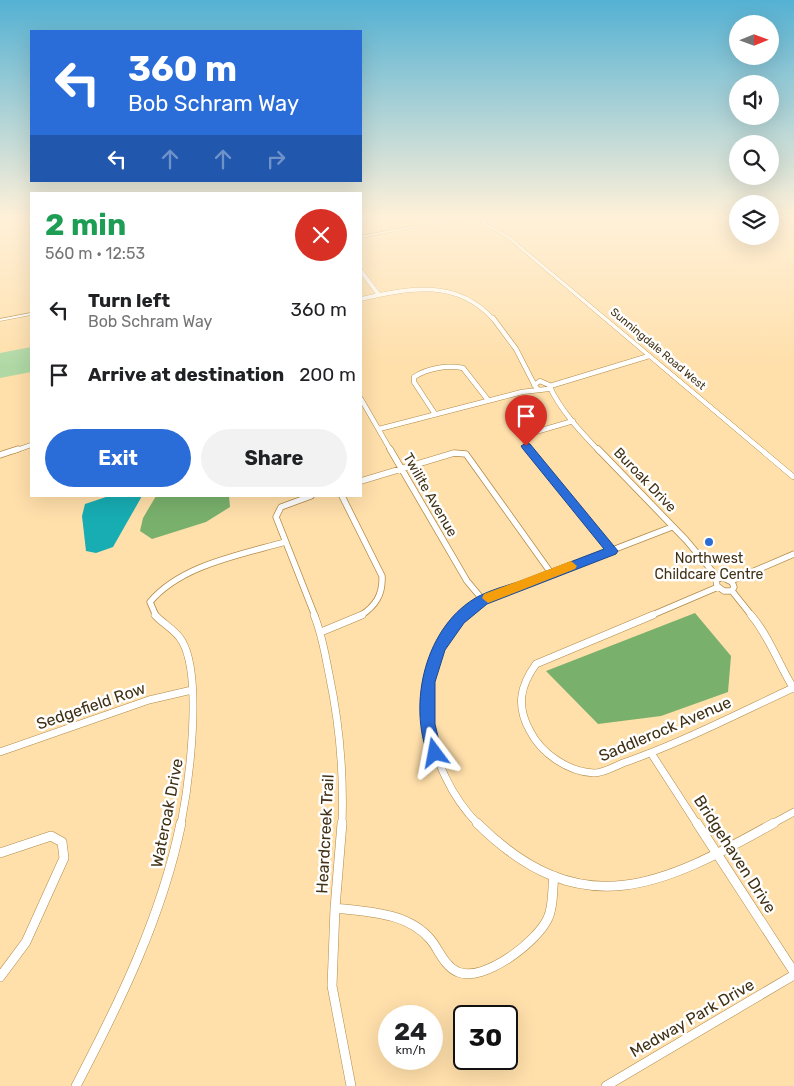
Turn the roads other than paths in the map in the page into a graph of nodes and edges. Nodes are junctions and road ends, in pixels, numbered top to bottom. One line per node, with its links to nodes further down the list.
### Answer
1 (542, 266): 7 (main road, Sunningdale Road West)
2 (362, 272): 3 (street)
3 (379, 295): 4 (street); 8 (street)
4 (362, 300)
5 (30, 314): 6 (main road)
6 (0, 320)
7 (649, 356): 9 (street); 22 (main road, Sunningdale Road West)
8 (529, 371): 10 (street); 11 (street)
9 (562, 381): 10 (street); 12 (street)
10 (544, 382): 11 (street); 12 (street)
11 (534, 384): 12 (street); 13 (street)
12 (545, 389): 13 (street); 17 (street, Buroak Drive)
13 (522, 392): 14 (street)
14 (488, 400): 16 (street); 16 (street)
15 (362, 401): 18 (street, Twilite Avenue)
16 (435, 414): 18 (street)
17 (573, 421): 26 (street, Buroak Drive); 28 (street)
18 (379, 429): 21 (street, Twilite Avenue)
19 (30, 445): 20 (street)
20 (0, 455)
21 (402, 468): 23 (street); 30 (street); 35 (street, Twilite Avenue)
22 (794, 477)
23 (362, 481)
24 (308, 497): 27 (street, Heardcreek Trail)
25 (342, 497): 36 (street)
26 (672, 527): 28 (street); 31 (street, Buroak Drive)
27 (285, 542): 36 (street, Heardcreek Trail); 38 (street, Wateroak Drive)
28 (612, 551): 30 (street)
29 (794, 554): 32 (street)
30 (551, 572): 35 (street)
31 (718, 578): 32 (street); 33 (street)
32 (731, 581): 34 (street)
33 (718, 587): 34 (street); 40 (street, Saddlerock Avenue)
34 (732, 591): 37 (street)
35 (483, 600): 44 (street)
36 (321, 632): 45 (street, Heardcreek Trail)
37 (794, 689): 40 (street, Saddlerock Avenue)
38 (192, 690): 39 (street, Sedgefield Row); 48 (street, Wateroak Drive)
39 (0, 752)
40 (651, 753): 43 (street, Bridgehaven Drive)
41 (794, 812): 43 (street)
42 (0, 853): 47 (street)
43 (716, 853): 44 (street); 46 (street, Bridgehaven Drive)
44 (554, 876): 45 (street)
45 (335, 908): 49 (street, Heardcreek Trail)
46 (794, 974): 50 (street, Medway Park Drive)
47 (0, 977)
48 (76, 1086)
49 (351, 1086)
50 (606, 1086)

